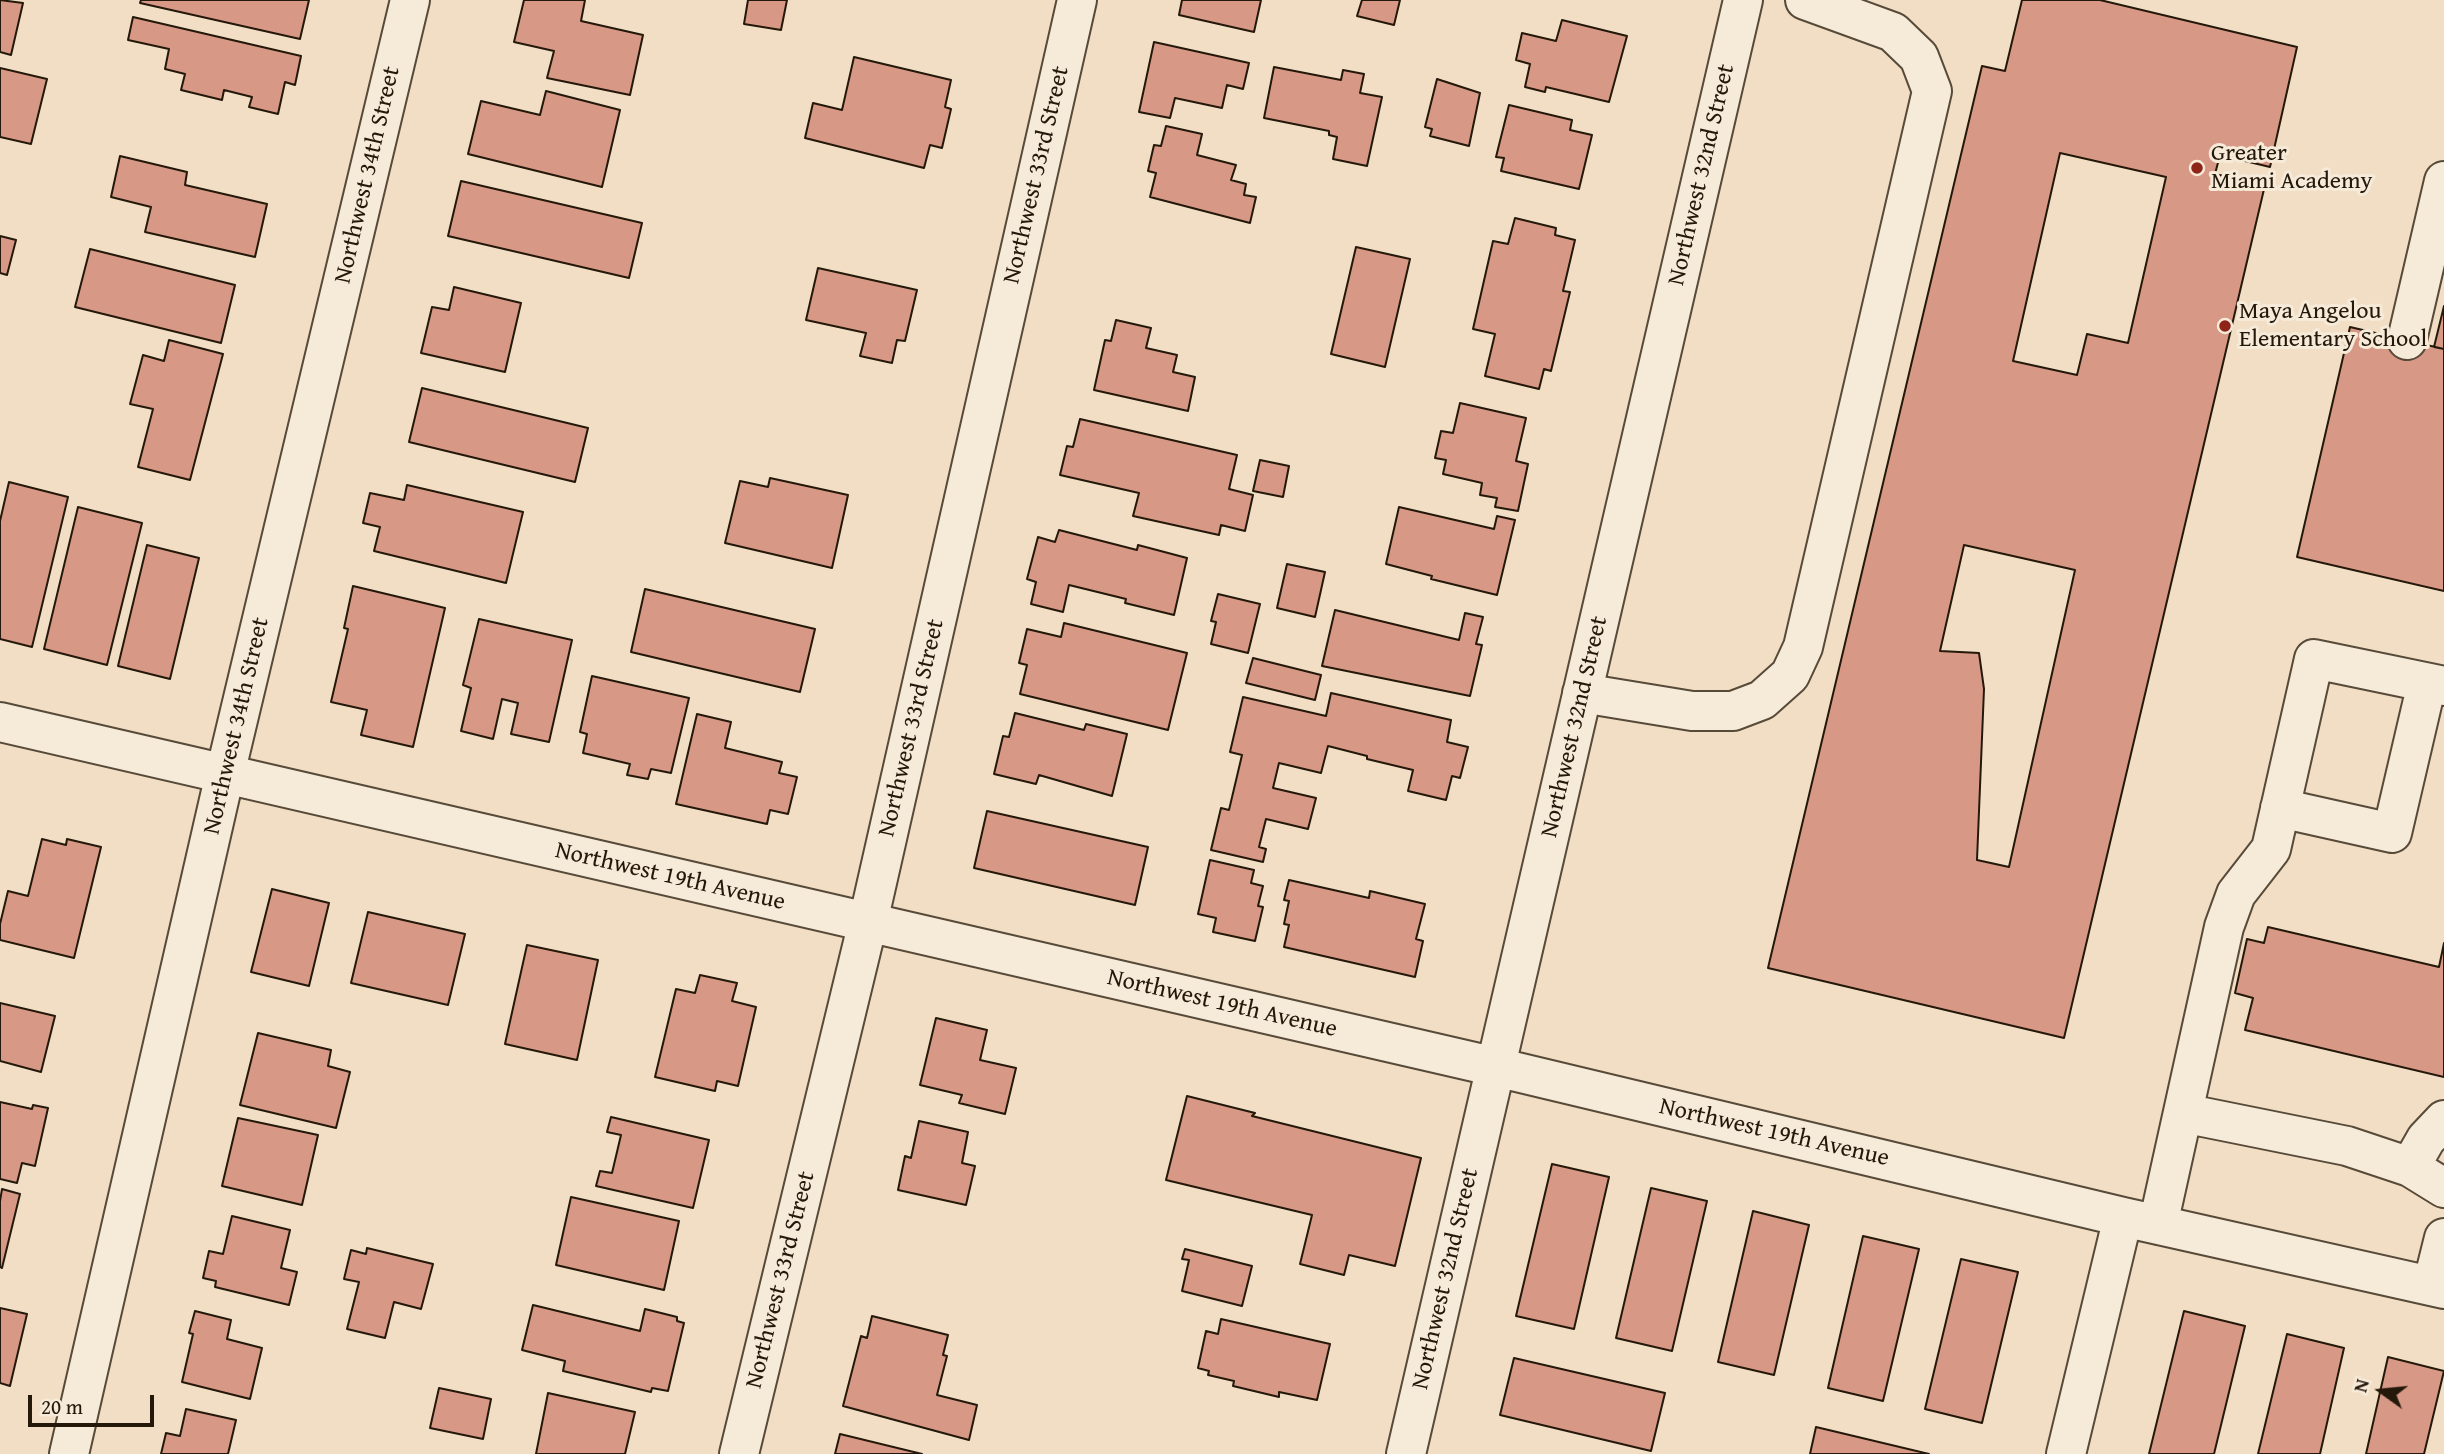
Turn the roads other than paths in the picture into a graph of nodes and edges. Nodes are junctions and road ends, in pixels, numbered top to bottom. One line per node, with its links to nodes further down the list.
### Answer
1 (410, 0): 10 (street, Northwest 34th Street)
2 (1077, 0): 12 (street, Northwest 33rd Street)
3 (1743, 0): 8 (street, Northwest 32nd Street)
4 (1805, 0): 8 (street)
5 (2444, 181): 6 (street)
6 (2407, 340)
7 (2436, 684): 11 (street); 11 (street)
8 (1583, 693): 13 (street, Northwest 32nd Street)
9 (0, 722): 10 (street, Northwest 19th Avenue)
10 (225, 774): 12 (street, Northwest 19th Avenue); 21 (street, Northwest 34th Street)
11 (2280, 808): 14 (street)
12 (868, 922): 13 (street, Northwest 19th Avenue); 22 (street, Northwest 33rd Street)
13 (1496, 1066): 18 (street, Northwest 19th Avenue); 23 (street, Northwest 32nd Street)
14 (2183, 1113): 16 (street); 18 (street)
15 (2444, 1120): 16 (street)
16 (2410, 1167): 17 (street)
17 (2444, 1188)
18 (2141, 1221): 20 (street, Northwest 19th Avenue); 24 (street)
19 (2444, 1238): 20 (street)
20 (2438, 1287)
21 (69, 1454)
22 (739, 1454)
23 (1406, 1454)
24 (2066, 1454)

